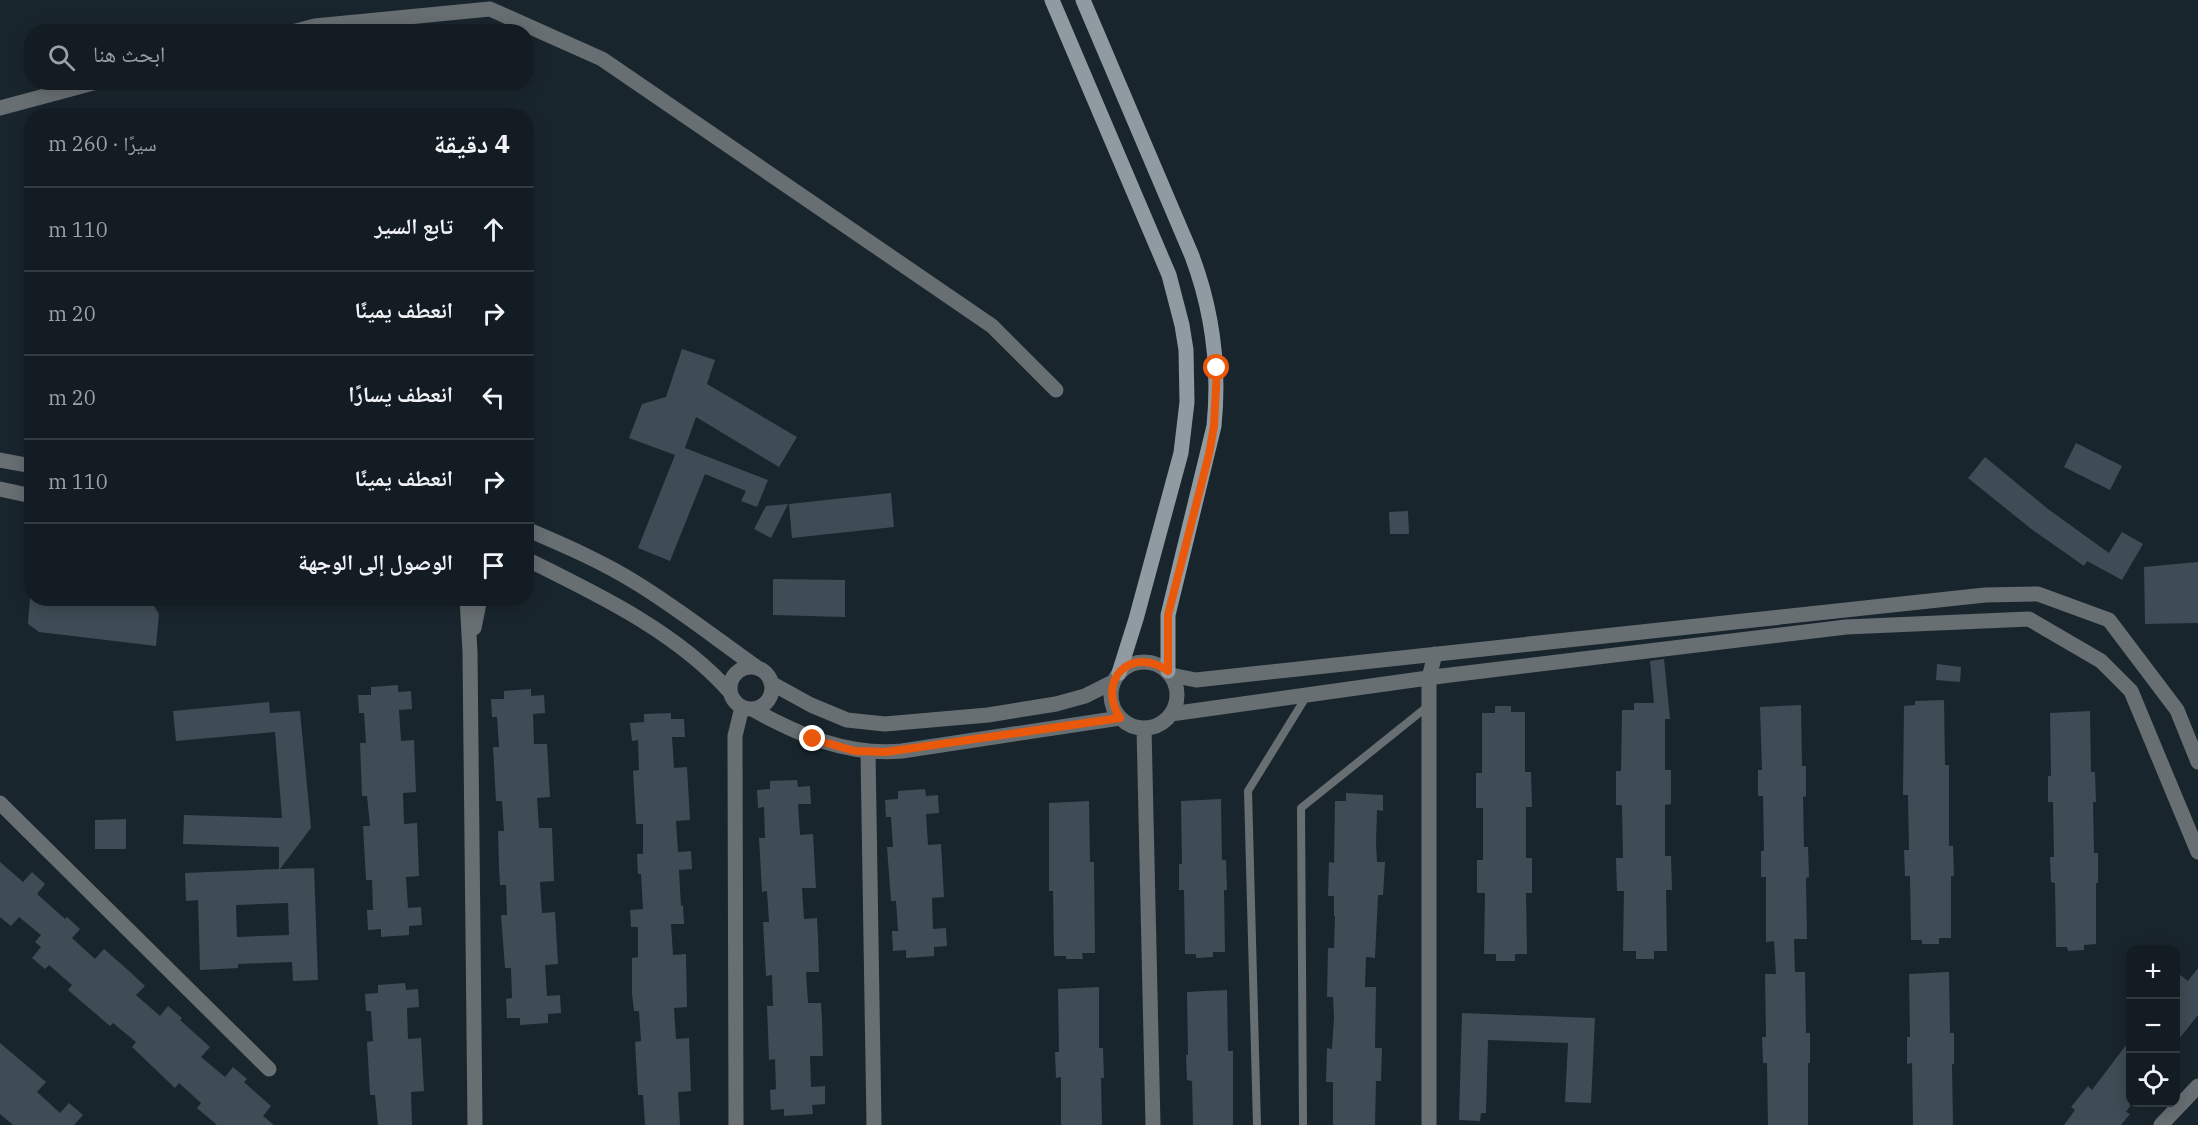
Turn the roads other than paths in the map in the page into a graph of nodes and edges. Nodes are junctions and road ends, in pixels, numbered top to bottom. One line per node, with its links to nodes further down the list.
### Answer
1 (1052, 0): 21 (main road)
2 (1083, 0): 20 (main road)
3 (336, 24): 4 (street)
4 (524, 24)
5 (534, 29): 8 (street)
6 (67, 90): 7 (street)
7 (0, 108)
8 (1056, 390)
9 (0, 460): 10 (street)
10 (24, 464)
11 (0, 489): 12 (street)
12 (24, 494)
13 (534, 532): 19 (street)
14 (534, 563): 24 (street)
15 (467, 606): 17 (street)
16 (479, 606): 17 (street)
17 (470, 652): 37 (street)
18 (1436, 654): 20 (street); 22 (street); 32 (street)
19 (759, 669): 23 (street); 24 (street)
20 (1170, 673): 21 (street); 28 (street)
21 (1116, 678): 23 (street); 29 (street)
22 (1429, 678): 25 (street); 26 (street); 34 (street)
23 (771, 683): 27 (street)
24 (730, 692): 27 (street)
25 (1306, 696): 28 (street); 41 (lane)
26 (1428, 706): 42 (lane); 43 (street)
27 (747, 708): 31 (street); 38 (street)
28 (1172, 714): 30 (street)
29 (1120, 718): 30 (street); 31 (street)
30 (1144, 728): 40 (street)
31 (868, 752): 39 (street)
32 (2198, 762)
33 (0, 803): 35 (street)
34 (2198, 852)
35 (269, 1069)
36 (2198, 1086): 44 (street)
37 (475, 1125)
38 (736, 1125)
39 (874, 1125)
40 (1153, 1125)
41 (1257, 1125)
42 (1303, 1125)
43 (1429, 1125)
44 (2161, 1125)

